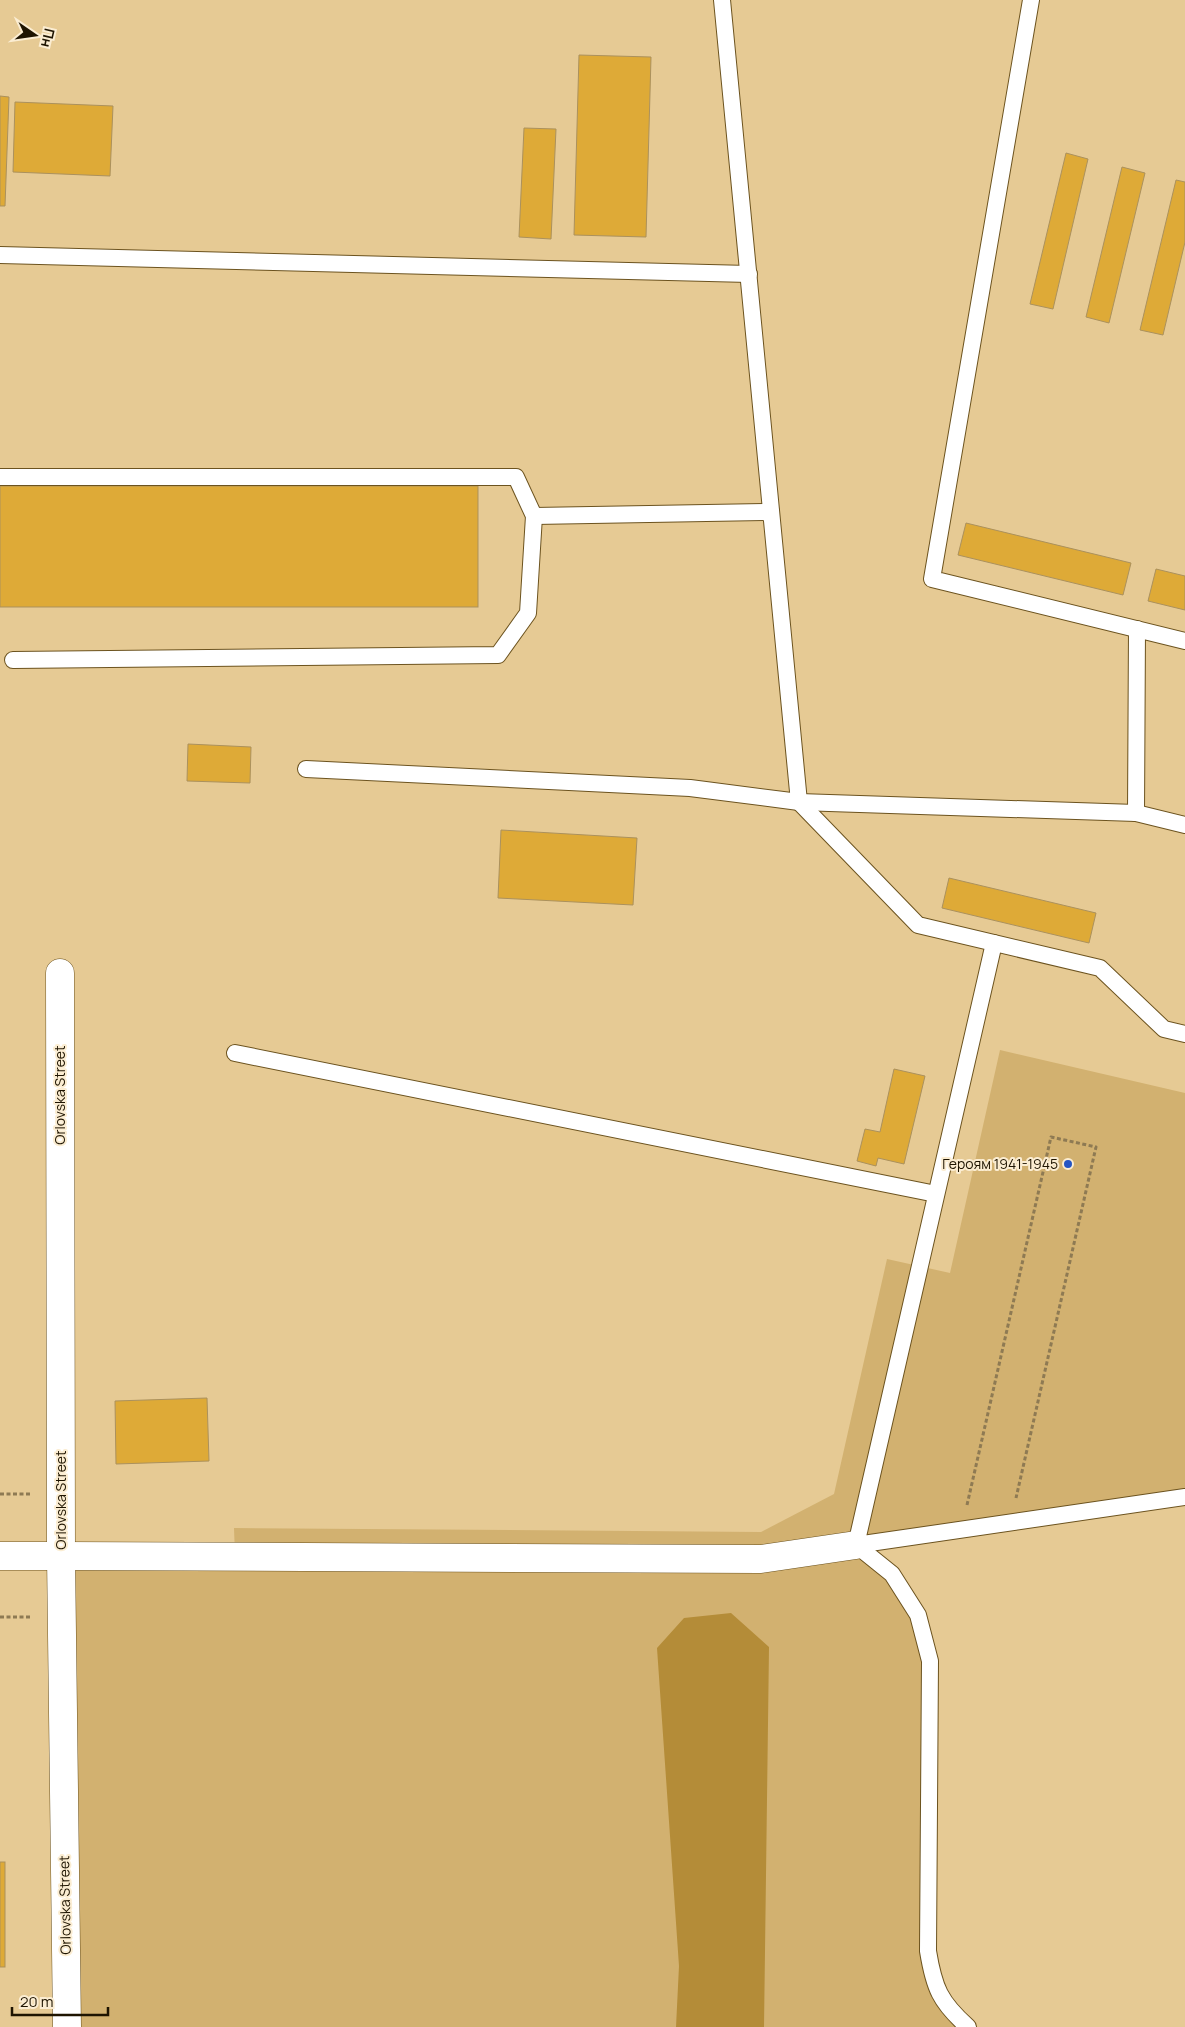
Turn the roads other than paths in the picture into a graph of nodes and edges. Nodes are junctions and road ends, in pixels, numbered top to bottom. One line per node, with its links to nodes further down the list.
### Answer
1 (722, 0): 4 (lane)
2 (1031, 0): 8 (lane)
3 (0, 255): 4 (lane)
4 (748, 274): 6 (lane)
5 (0, 477): 7 (lane)
6 (771, 512): 7 (lane); 12 (lane)
7 (534, 516): 10 (lane)
8 (1137, 629): 9 (lane); 13 (lane)
9 (1185, 641)
10 (13, 660)
11 (306, 769): 12 (lane)
12 (800, 802): 13 (lane); 15 (lane)
13 (1136, 813): 14 (lane)
14 (1185, 825)
15 (994, 943): 17 (lane); 19 (lane)
16 (60, 973): 23 (street, Orlovska Street)
17 (1185, 1034)
18 (235, 1053): 19 (lane)
19 (936, 1194): 21 (lane)
20 (1185, 1498): 21 (lane)
21 (856, 1545): 23 (street); 25 (lane)
22 (0, 1556): 23 (street)
23 (61, 1556): 24 (street, Orlovska Street)
24 (67, 2027)
25 (968, 2027)

